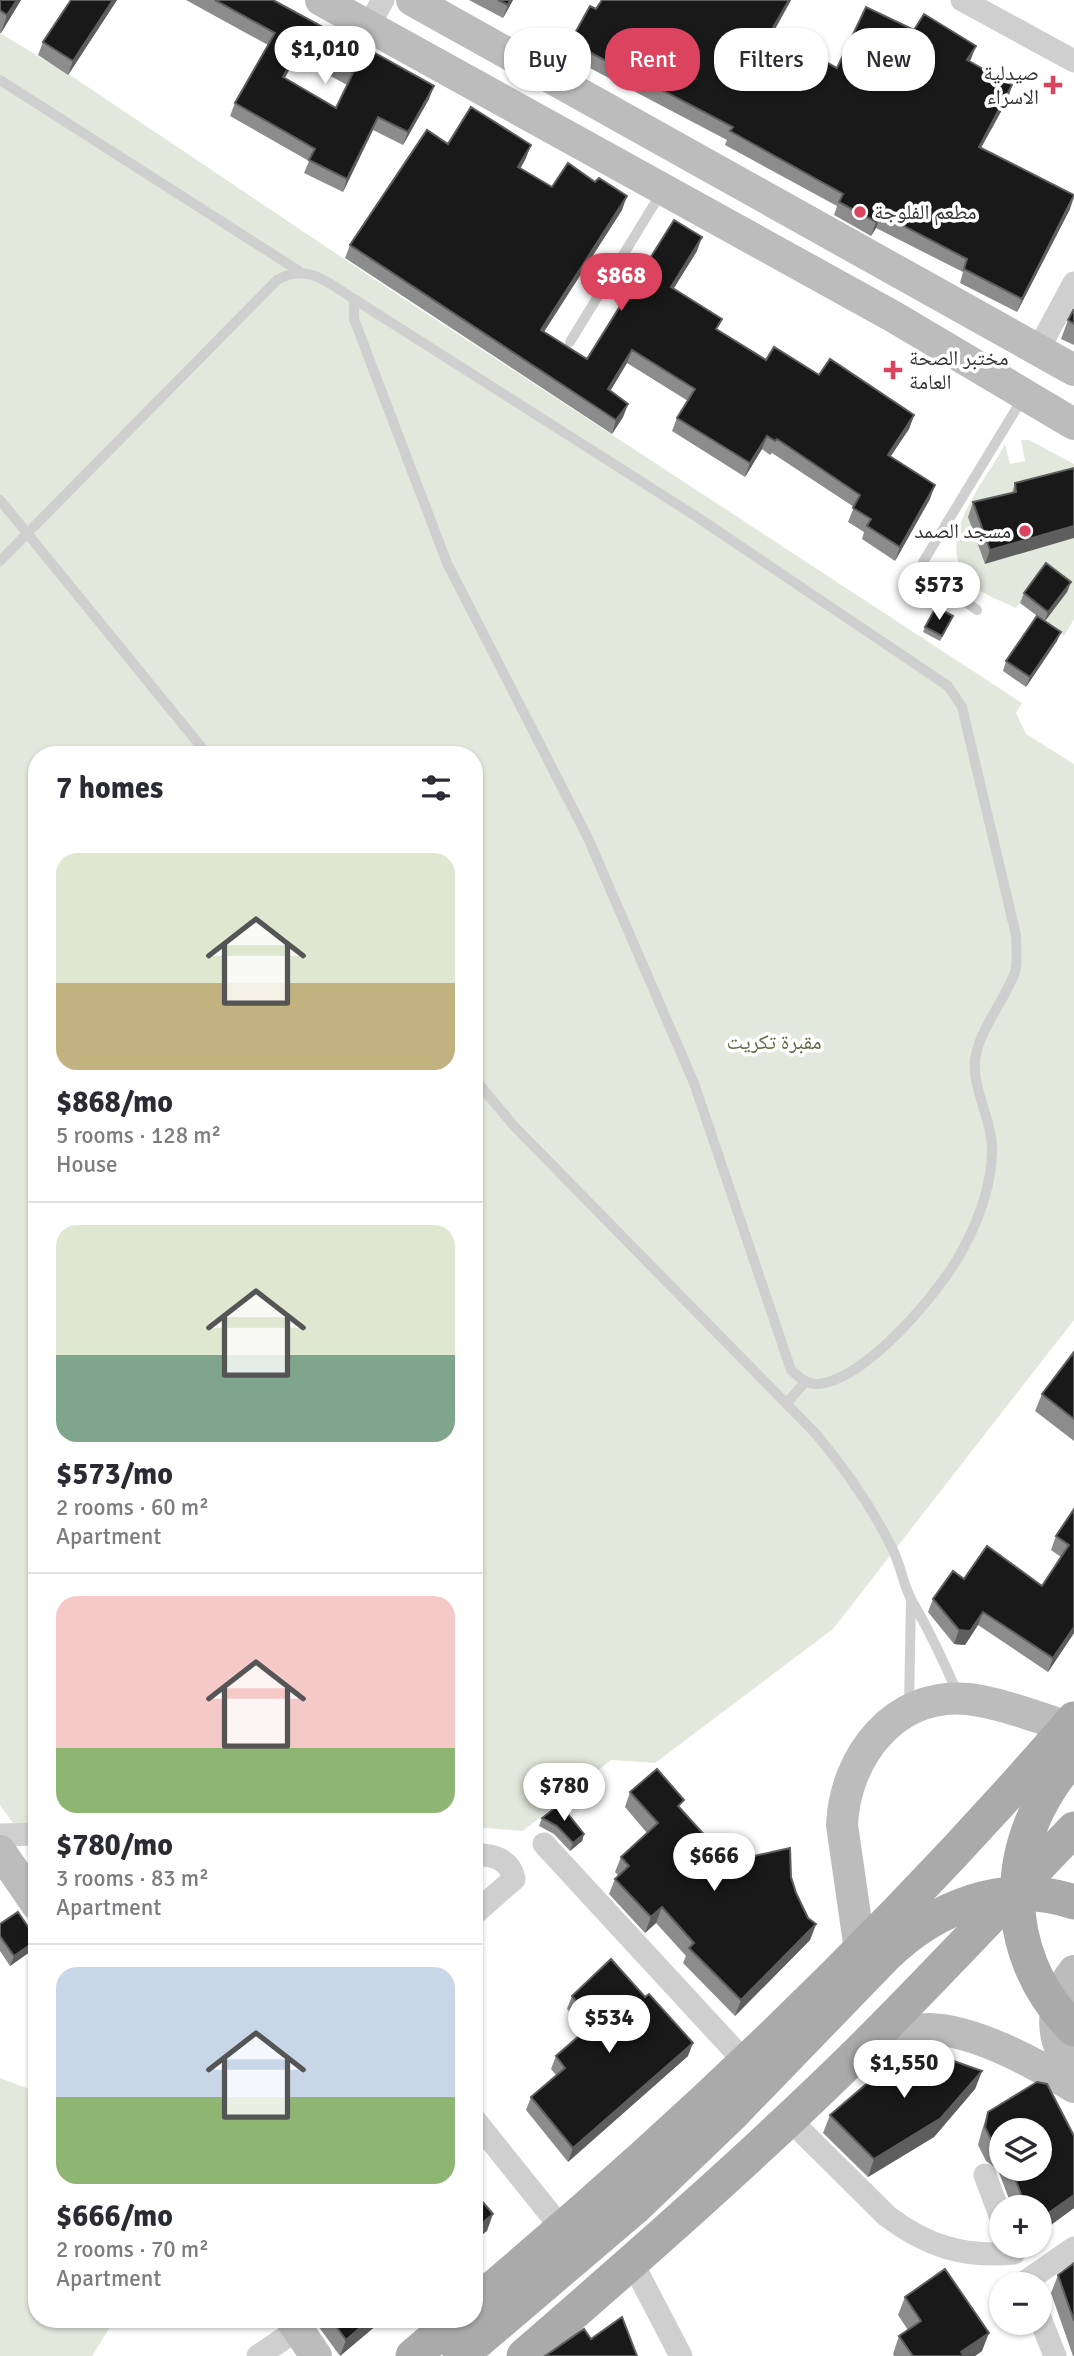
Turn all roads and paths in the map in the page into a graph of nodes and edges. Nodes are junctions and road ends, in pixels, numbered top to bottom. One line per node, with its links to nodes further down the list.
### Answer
1 (321, 0): 4 (main road)
2 (412, 0): 12 (main road)
3 (962, 0): 5 (street)
4 (375, 13): 7 (main road)
5 (1074, 61)
6 (0, 80): 8 (lane)
7 (662, 191): 11 (lane); 14 (main road)
8 (299, 271): 10 (lane); 17 (lane)
9 (1074, 283): 12 (street)
10 (355, 299): 22 (lane); 22 (lane)
11 (570, 342)
12 (1038, 350): 13 (main road)
13 (1074, 370)
14 (1024, 396): 15 (main road); 19 (lane)
15 (1074, 424)
16 (0, 500): 17 (lane)
17 (28, 533): 18 (lane); 20 (lane)
18 (0, 561)
19 (977, 610)
20 (201, 746)
21 (483, 1089): 23 (lane)
22 (805, 1382): 23 (lane)
23 (786, 1404): 24 (lane)
24 (911, 1600): 25 (lane); 26 (lane)
25 (960, 1699): 26 (main road); 27 (main road)
26 (909, 1710): 38 (main road)
27 (1072, 1734): 34 (main road, bridge); 38 (main road)
28 (1074, 1829): 34 (main road)
29 (28, 1833): 30 (street)
30 (0, 1835)
31 (544, 1844): 42 (street)
32 (0, 1851): 35 (main road)
33 (483, 1855): 37 (street)
34 (1018, 1887): 40 (main road, bridge); 41 (main road)
35 (28, 1892)
36 (1074, 1902): 62 (main road, bridge)
37 (483, 1906)
38 (860, 1950): 42 (main road)
39 (1074, 1971): 43 (main road)
40 (1074, 2029)
41 (859, 2052): 44 (main road); 45 (main road)
42 (746, 2063): 49 (main road)
43 (1074, 2068)
44 (1074, 2087)
45 (789, 2119): 51 (street); 52 (main road)
46 (483, 2130): 49 (street)
47 (985, 2175): 48 (street)
48 (992, 2195)
49 (563, 2230): 54 (main road)
50 (1074, 2248): 53 (street)
51 (989, 2255)
52 (632, 2262): 63 (main road); 64 (street)
53 (1040, 2272)
54 (483, 2297)
55 (290, 2328): 59 (street)
56 (298, 2328): 60 (main road)
57 (446, 2328): 61 (main road)
58 (1047, 2335): 65 (street)
59 (258, 2356)
60 (316, 2356)
61 (413, 2356)
62 (460, 2356)
63 (524, 2356)
64 (681, 2356)
65 (1055, 2356)

